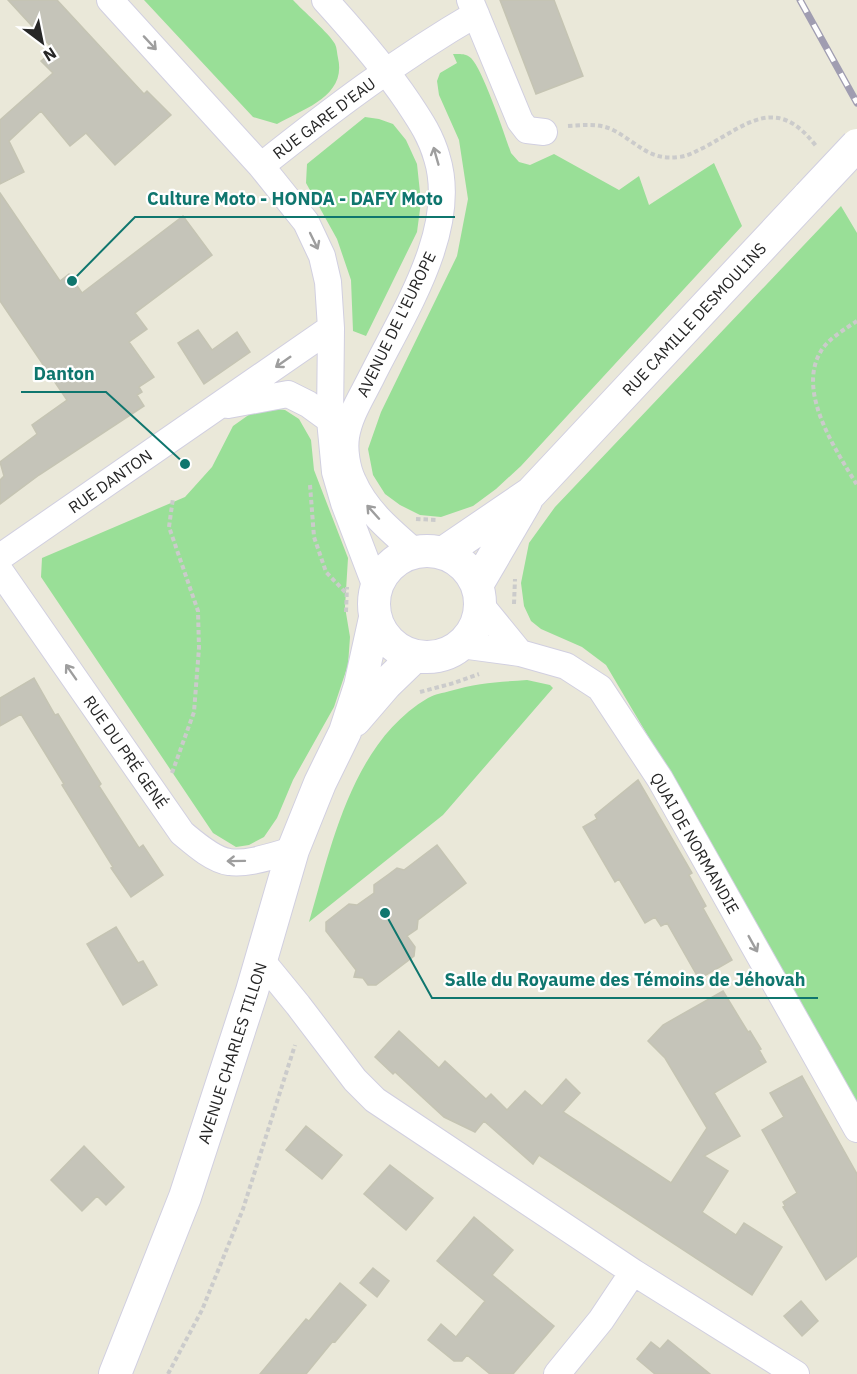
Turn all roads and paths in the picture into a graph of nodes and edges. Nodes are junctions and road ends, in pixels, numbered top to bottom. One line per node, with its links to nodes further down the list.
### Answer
1 (110, 0): 8 (street, one-way to 8)
2 (324, 0): 4 (street, AVENUE DE L'EUROPE)
3 (473, 7): 4 (street, RUE GARE D'EAU); 5 (street)
4 (387, 71): 8 (street, RUE GARE D'EAU); 16 (street, AVENUE DE L'EUROPE, one-way to 4)
5 (544, 132): 7 (path)
6 (857, 145): 14 (street, RUE CAMILLE DESMOULINS, bridge)
7 (819, 150)
8 (261, 166): 10 (street, one-way to 10)
9 (857, 321): 13 (path)
10 (331, 328): 11 (street, RUE DANTON, one-way to 11); 12 (street)
11 (220, 406): 12 (street, RUE DANTON); 17 (street, RUE DANTON)
12 (330, 420): 19 (street)
13 (857, 485)
14 (531, 493): 16 (street, RUE CAMILLE DESMOULINS); 20 (street, RUE CAMILLE DESMOULINS)
15 (173, 498): 26 (path)
16 (429, 552): 19 (street); 20 (street)
17 (0, 557)
18 (0, 571): 26 (street, RUE DU PRÉ GENÉ, one-way to 18)
19 (376, 587): 21 (street)
20 (478, 595): 22 (street); 23 (street)
21 (375, 618): 24 (street); 25 (street, AVENUE CHARLES TILLON)
22 (461, 645): 23 (street, QUAI DE NORMANDIE); 24 (street)
23 (520, 653): 30 (street, QUAI DE NORMANDIE, one-way to 30)
24 (415, 656): 25 (street, AVENUE CHARLES TILLON)
25 (345, 732): 27 (street, AVENUE CHARLES TILLON)
26 (160, 801): 27 (street, RUE DU PRÉ GENÉ, one-way to 26)
27 (293, 850): 28 (street, AVENUE CHARLES TILLON)
28 (262, 961): 29 (street); 32 (street, AVENUE CHARLES TILLON)
29 (298, 1005): 31 (street); 33 (path)
30 (857, 1129)
31 (633, 1272): 34 (street); 35 (street)
32 (115, 1374)
33 (168, 1374)
34 (557, 1374)
35 (796, 1374)

